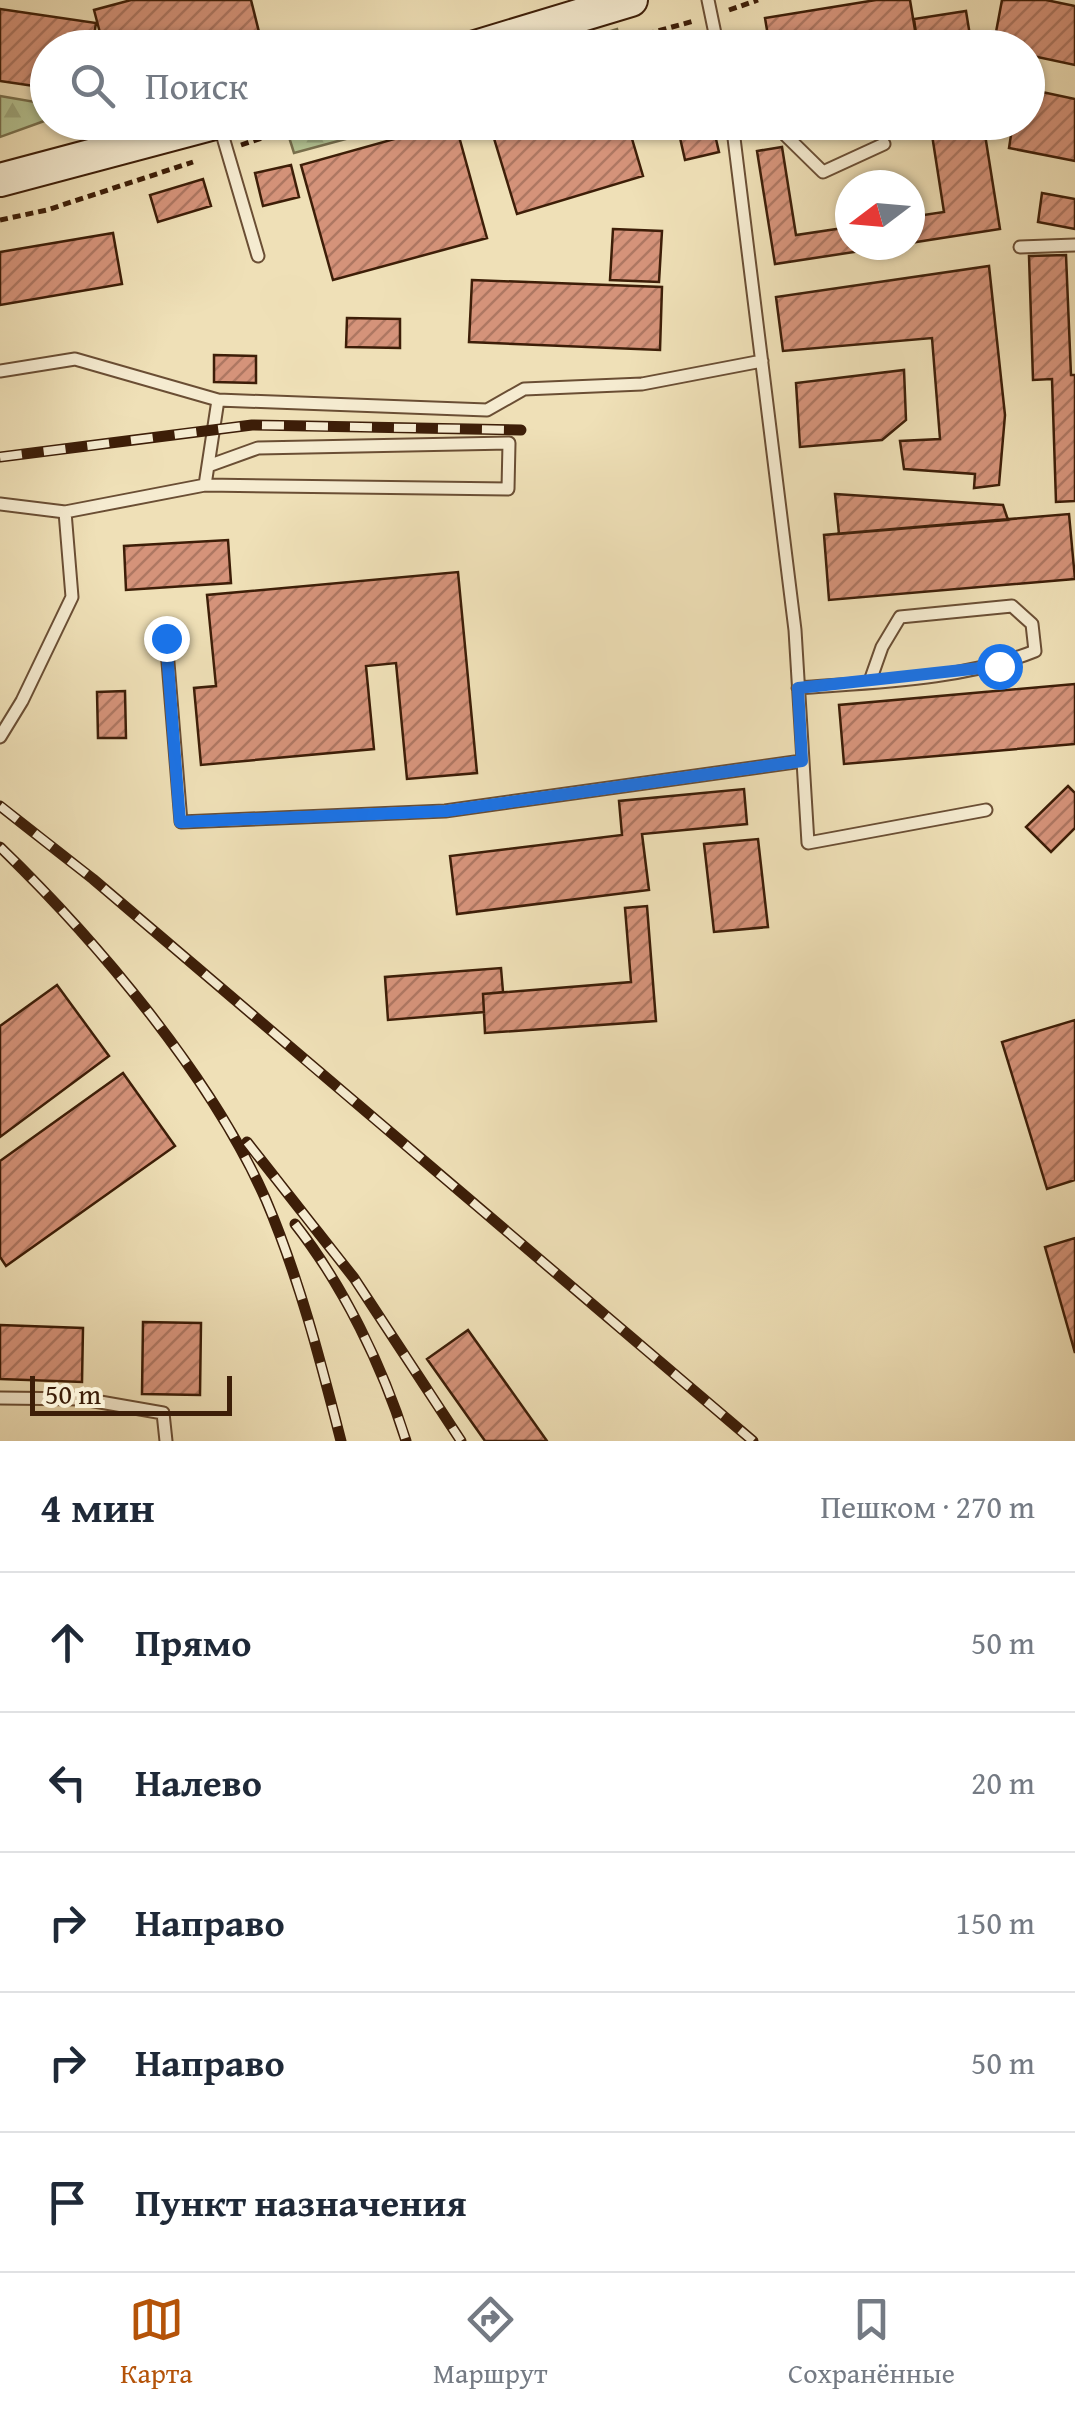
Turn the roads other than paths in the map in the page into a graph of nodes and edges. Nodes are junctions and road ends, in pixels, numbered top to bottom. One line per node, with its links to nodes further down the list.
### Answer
1 (631, 0): 3 (street)
2 (708, 0): 4 (lane)
3 (532, 30)
4 (715, 30)
5 (184, 140): 10 (street)
6 (223, 140): 13 (lane)
7 (734, 140): 14 (lane)
8 (790, 140): 9 (lane)
9 (884, 144)
10 (0, 180)
11 (1075, 245): 12 (lane)
12 (1020, 247)
13 (258, 256)
14 (762, 362): 16 (lane); 23 (lane)
15 (0, 371): 16 (lane)
16 (218, 400): 17 (lane)
17 (208, 466): 18 (lane); 18 (lane)
18 (205, 485): 20 (lane)
19 (0, 504): 20 (lane)
20 (65, 512): 24 (lane)
21 (166, 638): 25 (lane)
22 (870, 681): 22 (lane); 23 (lane)
23 (798, 688): 25 (lane)
24 (0, 737)
25 (802, 761): 26 (lane)
26 (986, 810)
27 (0, 1398): 28 (lane)
28 (166, 1441)

